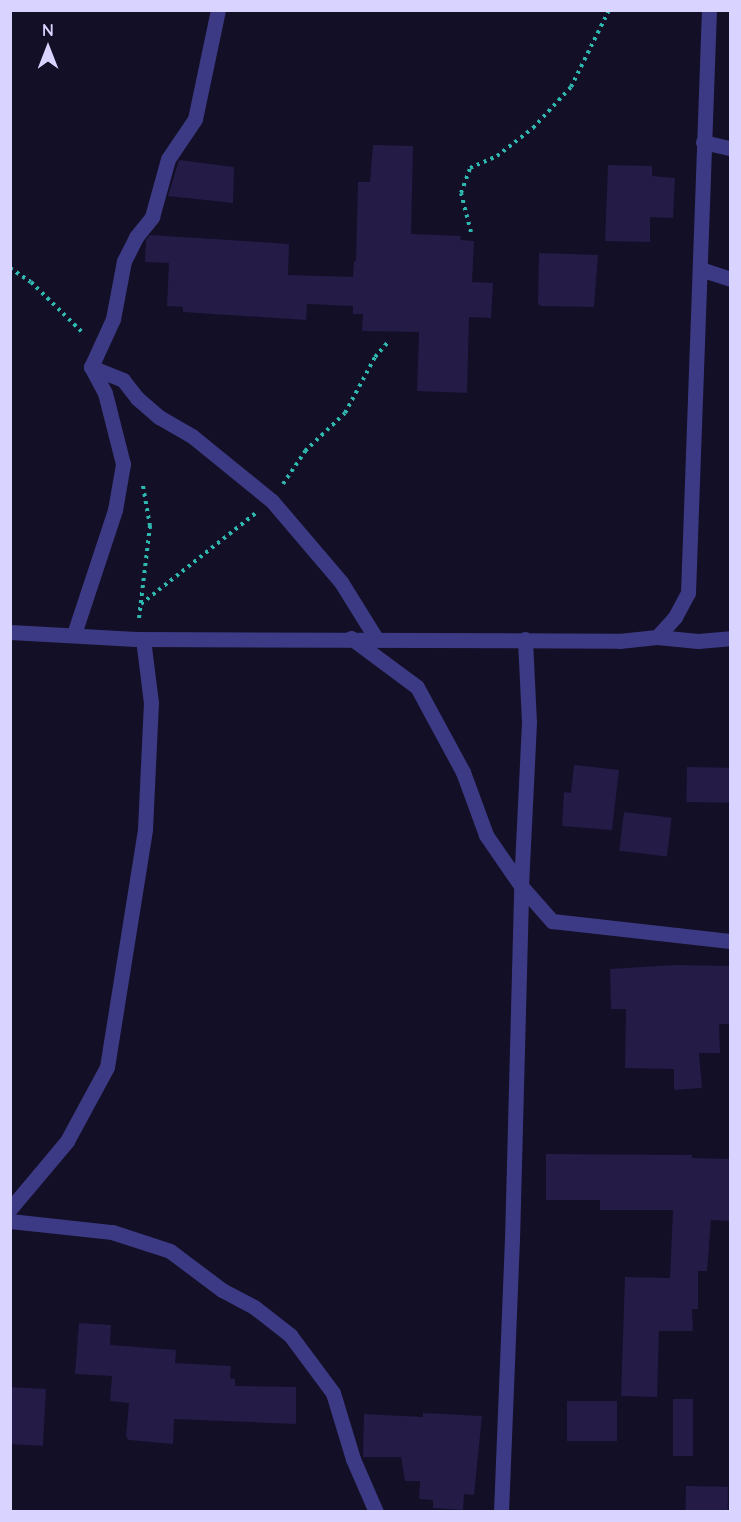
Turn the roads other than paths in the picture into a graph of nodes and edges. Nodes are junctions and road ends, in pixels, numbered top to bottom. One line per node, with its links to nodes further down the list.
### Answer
1 (218, 10): 7 (street)
2 (709, 10): 3 (street)
3 (703, 142): 4 (street); 5 (street)
4 (730, 148)
5 (700, 269): 6 (street); 10 (street)
6 (730, 279)
7 (91, 367): 9 (street); 15 (street)
8 (10, 632): 9 (street)
9 (74, 634): 13 (street)
10 (657, 637): 12 (street); 14 (street)
11 (351, 638): 13 (street); 15 (street); 16 (street)
12 (730, 638)
13 (140, 639): 18 (street)
14 (525, 639): 15 (street); 16 (street)
15 (378, 640)
16 (521, 886): 17 (street); 21 (street)
17 (730, 941)
18 (10, 1209)
19 (10, 1221): 20 (street)
20 (376, 1512)
21 (501, 1512)

